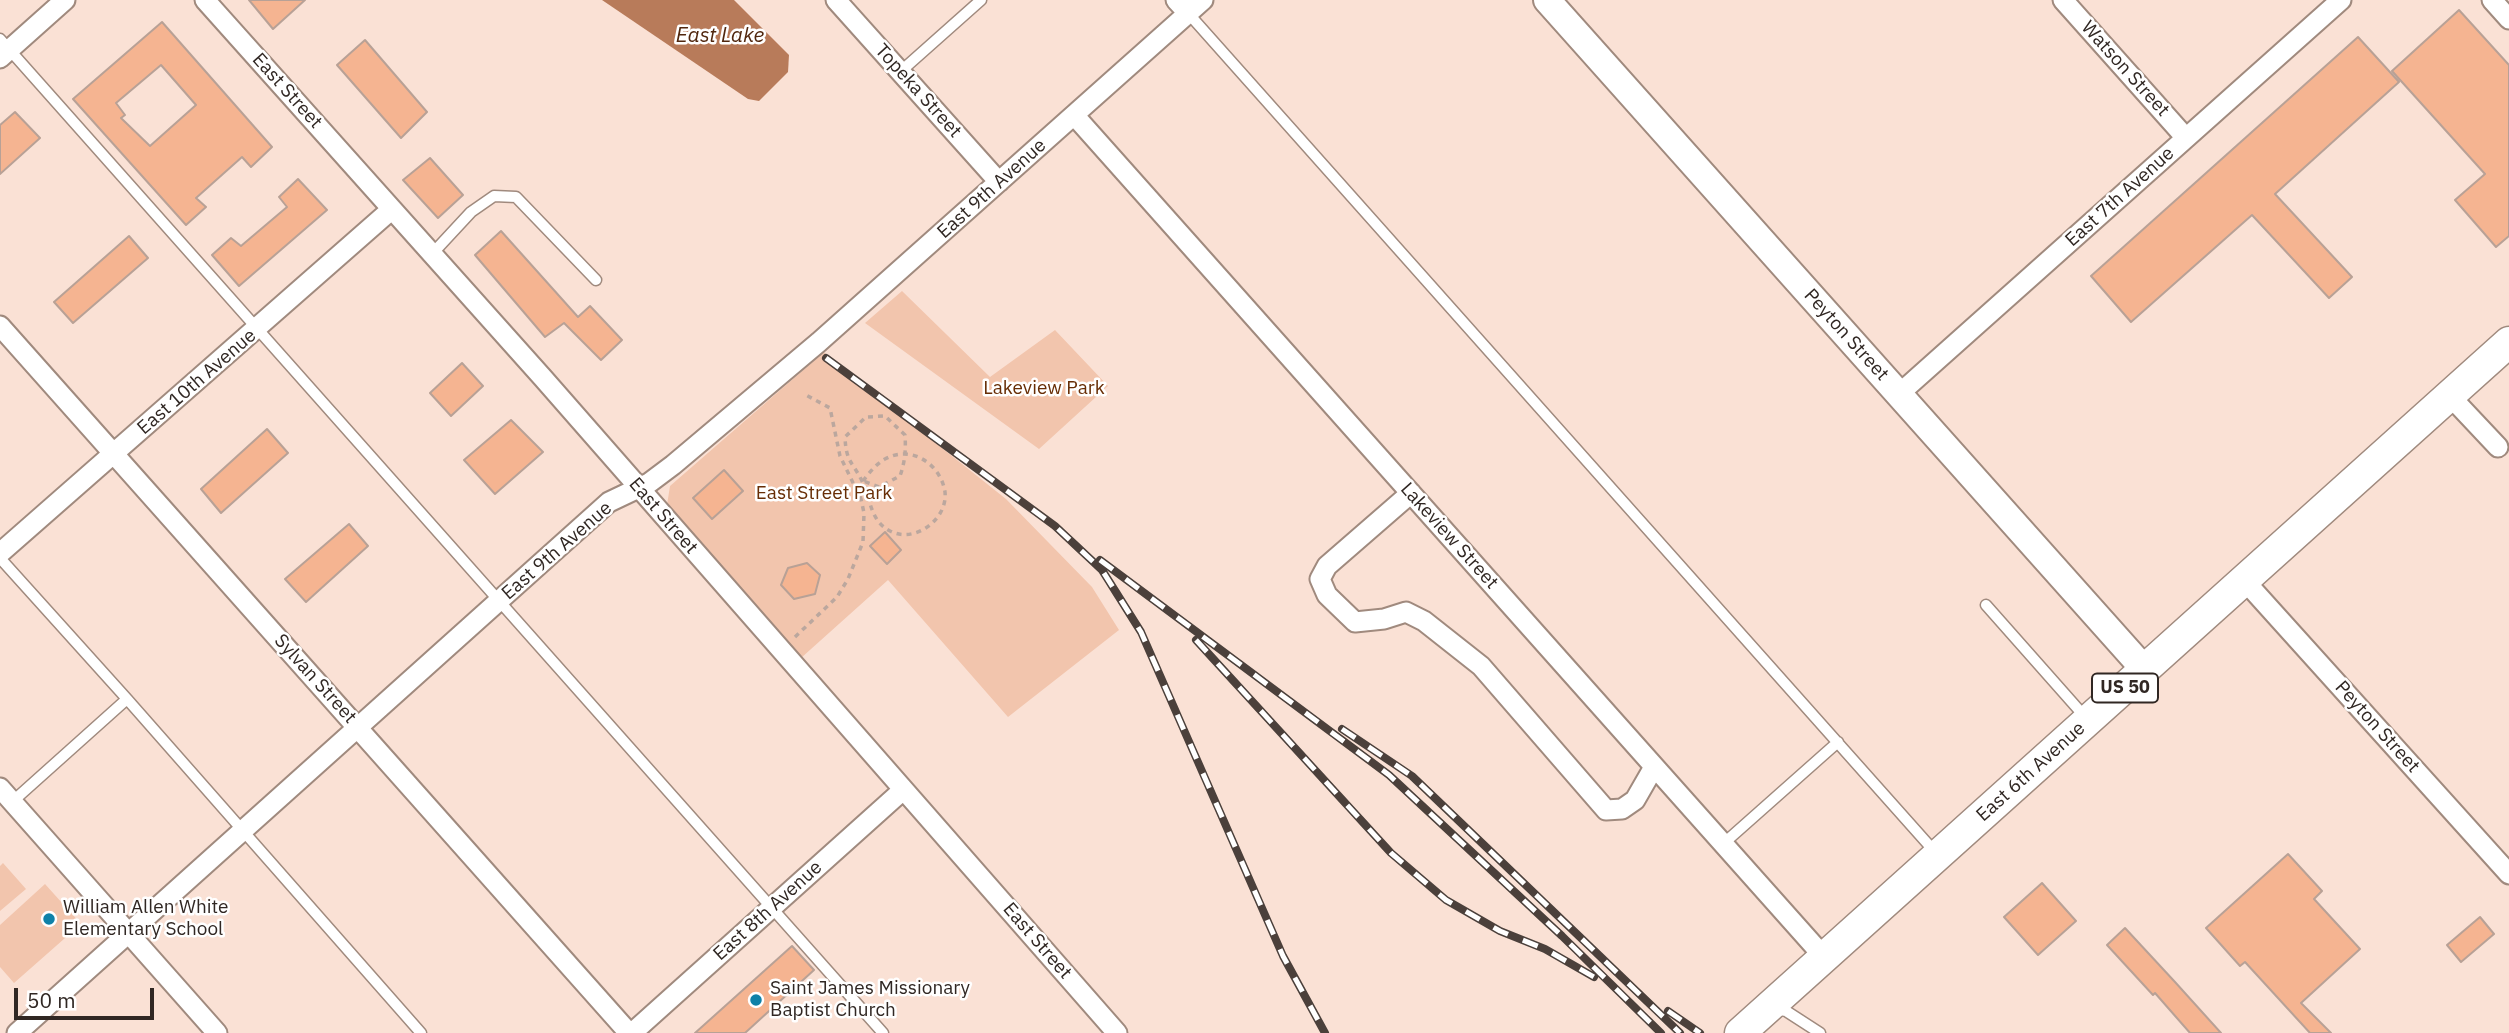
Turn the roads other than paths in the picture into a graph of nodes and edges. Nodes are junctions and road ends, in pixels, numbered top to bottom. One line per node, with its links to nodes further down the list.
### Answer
1 (65, 0): 12 (street)
2 (205, 0): 17 (street, East Street)
3 (836, 0): 13 (street, Topeka Street)
4 (981, 0): 13 (lane)
5 (1203, 0): 10 (street, East 9th Avenue)
6 (1547, 0): 23 (street, Peyton Street)
7 (2063, 0): 15 (street, Watson Street)
8 (2341, 0): 15 (street, East 7th Avenue)
9 (2492, 0): 11 (street)
10 (1182, 7): 14 (street, East 9th Avenue); 37 (lane)
11 (2509, 19)
12 (3, 49): 21 (lane)
13 (900, 72): 16 (street, Topeka Street)
14 (1074, 115): 16 (street, East 9th Avenue); 28 (street, Lakeview Street)
15 (2186, 138): 23 (street, East 7th Avenue)
16 (999, 182): 27 (street, East 9th Avenue)
17 (392, 209): 18 (street, East Street); 21 (street, East 10th Avenue)
18 (432, 254): 19 (lane); 27 (street, East Street)
19 (596, 280)
20 (0, 326): 26 (street, Sylvan Street)
21 (258, 328): 26 (street, East 10th Avenue); 31 (lane)
22 (2509, 342): 24 (main road, East 6th Avenue / US 50)
23 (1899, 394): 33 (street, Peyton Street)
24 (2450, 396): 25 (street); 30 (main road, East 6th Avenue / US 50)
25 (2498, 447)
26 (113, 453): 29 (street, East 10th Avenue); 36 (street, Sylvan Street)
27 (638, 488): 31 (street, East 9th Avenue); 39 (street, East Street)
28 (1410, 493): 38 (street, Lakeview Street); 38 (street)
29 (0, 556): 34 (lane)
30 (2244, 580): 33 (main road, East 6th Avenue / US 50); 44 (street, Peyton Street)
31 (498, 602): 36 (street, East 9th Avenue); 45 (lane)
32 (1986, 605): 35 (lane)
33 (2144, 670): 35 (main road, East 6th Avenue / US 50)
34 (127, 699): 40 (lane); 41 (lane)
35 (2088, 721): 43 (main road, East 6th Avenue / US 50)
36 (358, 728): 41 (street, East 9th Avenue); 52 (street, Sylvan Street)
37 (1838, 742): 42 (lane); 43 (lane)
38 (1654, 767): 42 (street, Lakeview Street)
39 (903, 790): 45 (street, East 8th Avenue); 54 (street, East Street)
40 (6, 795): 46 (street)
41 (242, 831): 46 (street, East 9th Avenue); 51 (lane)
42 (1723, 844): 47 (street, Lakeview Street)
43 (1938, 855): 47 (main road, East 6th Avenue / US 50)
44 (2509, 874)
45 (771, 908): 52 (street, East 8th Avenue); 53 (lane)
46 (128, 933): 49 (street, East 9th Avenue); 50 (street)
47 (1824, 957): 48 (main road, East 6th Avenue / US 50)
48 (1769, 1007): 55 (main road, East 6th Avenue / US 50); 56 (lane)
49 (17, 1033)
50 (217, 1033)
51 (421, 1033)
52 (631, 1033)
53 (883, 1033)
54 (1117, 1033)
55 (1740, 1033)
56 (1820, 1033)

